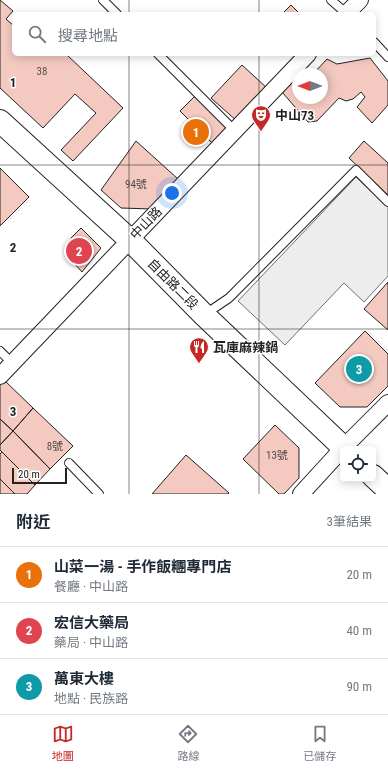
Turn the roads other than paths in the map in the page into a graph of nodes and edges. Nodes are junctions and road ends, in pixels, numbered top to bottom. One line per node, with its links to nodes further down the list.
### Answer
1 (103, 0): 4 (lane)
2 (331, 0): 5 (lane)
3 (360, 0): 6 (street)
4 (115, 12)
5 (344, 12)
6 (348, 12)
7 (376, 44): 10 (lane)
8 (160, 56): 12 (lane)
9 (306, 56): 12 (street, 中山路)
10 (388, 57)
11 (0, 120): 14 (main road, 自由路二段)
12 (235, 131): 14 (street, 中山路)
13 (388, 202): 15 (lane)
14 (130, 240): 15 (main road, 自由路二段); 17 (street, 中山路)
15 (204, 315): 20 (main road, 自由路二段)
16 (0, 351): 17 (lane)
17 (12, 363): 18 (street, 中山路)
18 (0, 376)
19 (388, 402): 21 (street)
20 (343, 446)
21 (347, 446)
22 (340, 453): 27 (street)
23 (69, 463): 26 (lane)
24 (376, 479): 25 (main road)
25 (388, 490)
26 (99, 494)
27 (301, 494)

